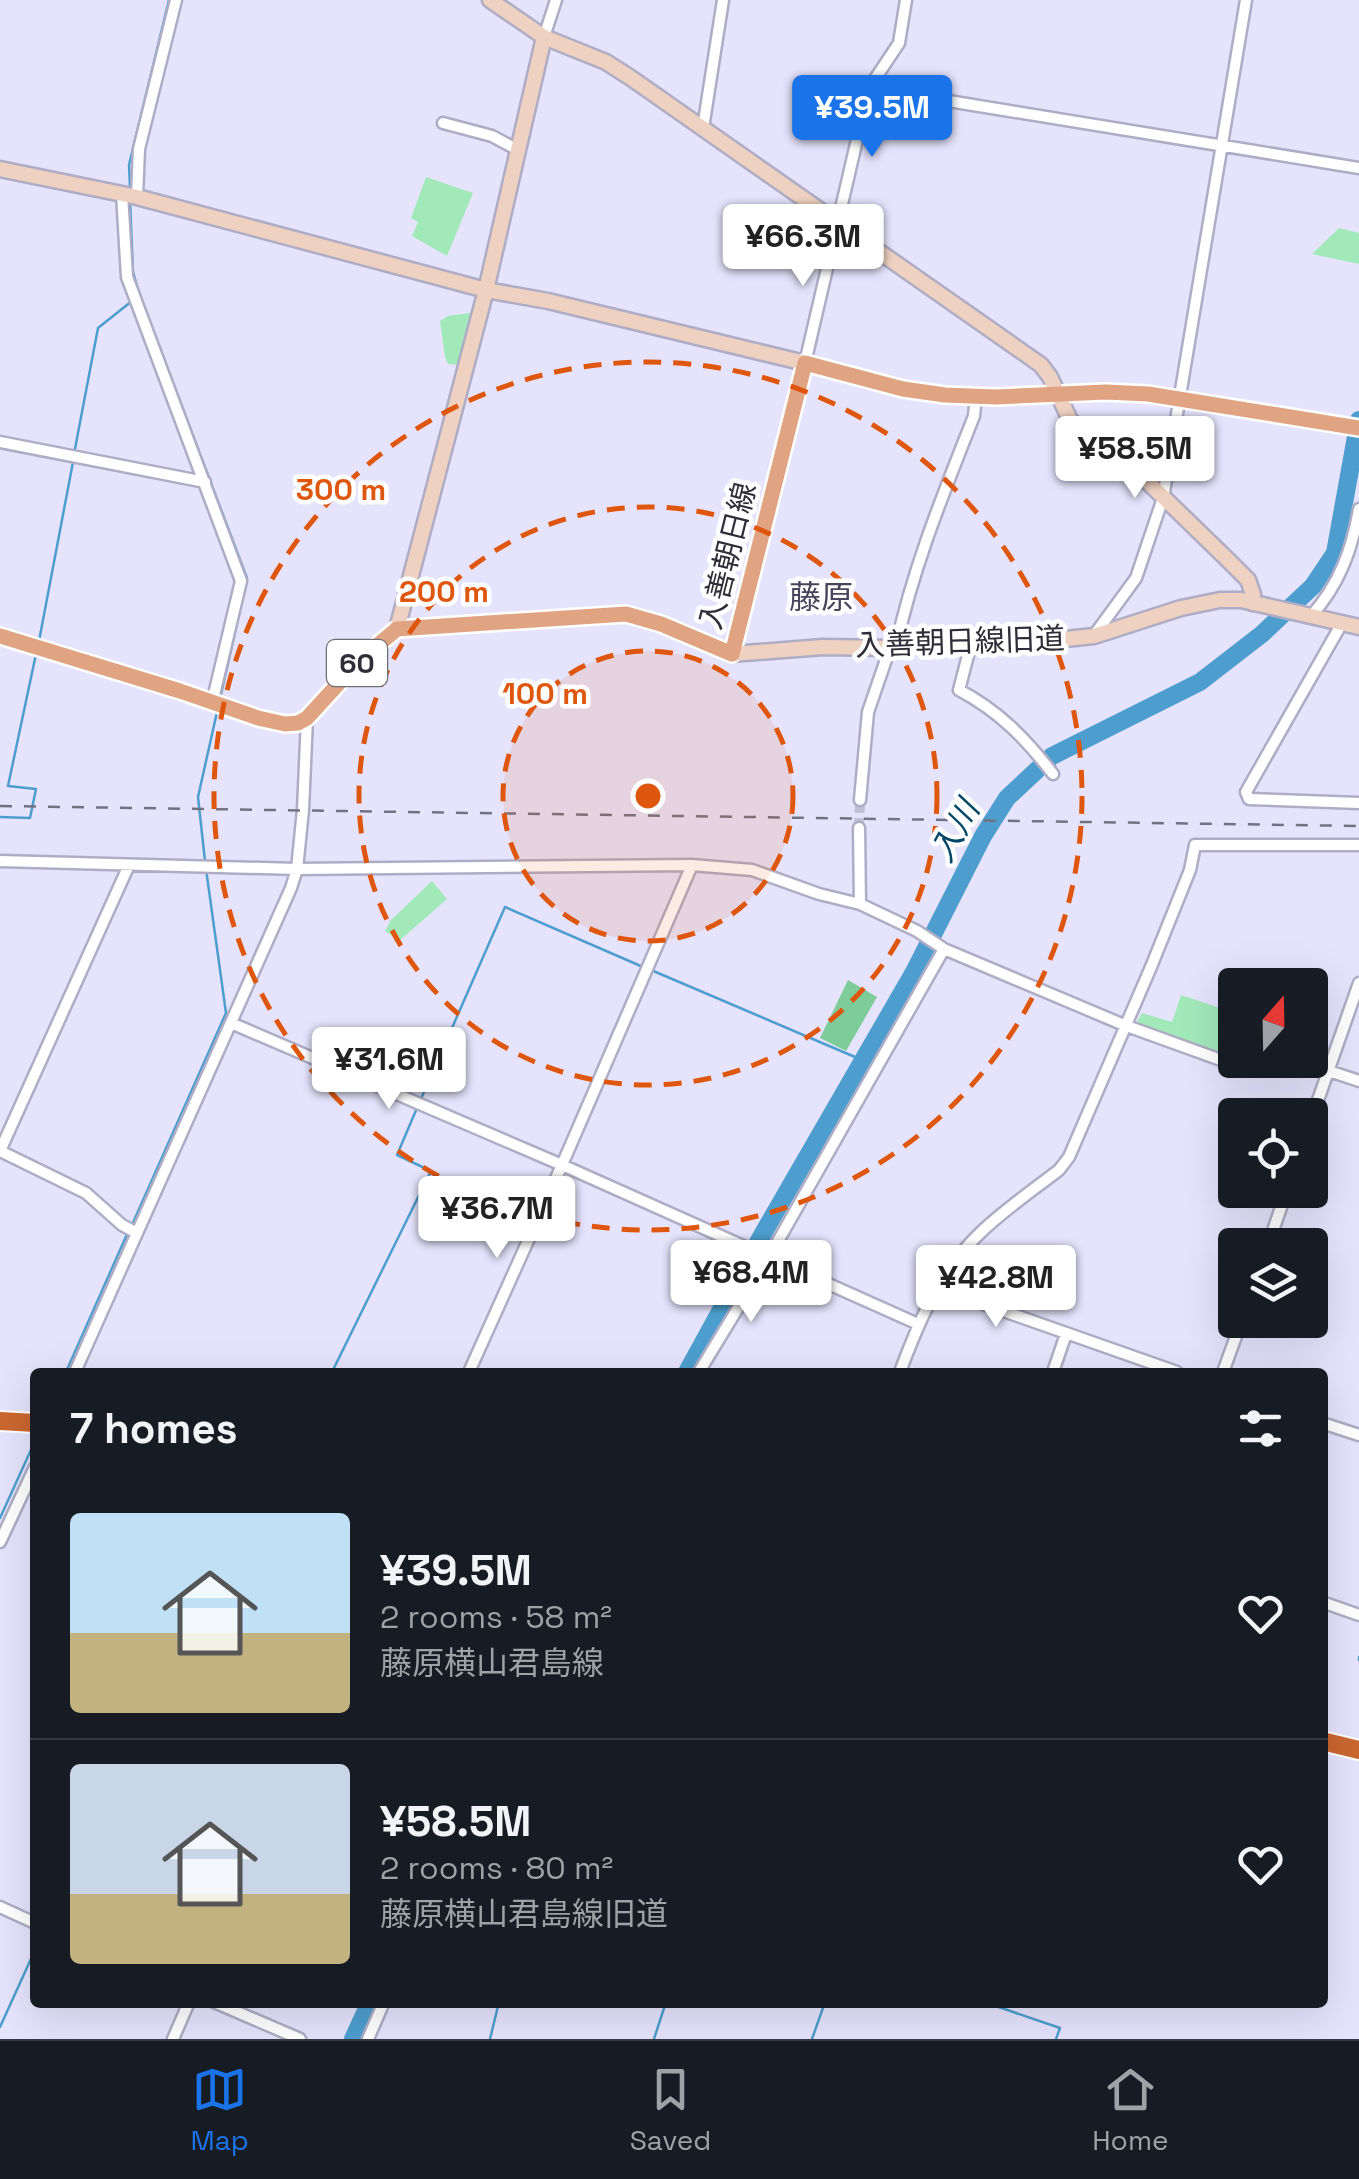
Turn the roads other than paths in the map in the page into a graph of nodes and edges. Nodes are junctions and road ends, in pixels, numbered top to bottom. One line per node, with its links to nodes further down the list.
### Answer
1 (176, 0): 15 (street)
2 (490, 0): 7 (street)
3 (556, 0): 7 (street)
4 (724, 0): 10 (street)
5 (906, 0): 8 (street)
6 (1246, 0): 11 (street)
7 (544, 38): 10 (street); 12 (street)
8 (869, 88): 11 (street); 16 (street)
9 (443, 123): 12 (street)
10 (703, 128): 16 (street)
11 (1222, 145): 13 (street); 21 (street)
12 (518, 150): 17 (street)
13 (1359, 168)
14 (0, 169): 15 (street)
15 (129, 195): 17 (street); 24 (street)
16 (836, 222): 18 (street); 19 (street)
17 (486, 290): 18 (street); 31 (street)
18 (805, 363): 20 (main road); 36 (main road, 入善朝日線)
19 (1058, 395): 20 (main road); 21 (main road); 25 (street)
20 (976, 396): 35 (street)
21 (1180, 398): 22 (main road); 25 (street)
22 (1359, 428)
23 (0, 442): 24 (street)
24 (205, 482): 37 (street)
25 (1163, 498): 27 (street); 33 (street)
26 (1359, 509): 28 (street)
27 (1260, 605): 28 (street, 入善朝日線旧道); 33 (street, 入善朝日線旧道)
28 (1307, 615): 29 (street, 入善朝日線旧道)
29 (1342, 623): 30 (street, 入善朝日線旧道); 41 (street)
30 (1359, 627)
31 (397, 629): 36 (main road, 入善朝日線 / 60); 38 (main road, 60)
32 (0, 636): 37 (main road, 60)
33 (1094, 636): 34 (street, 入善朝日線旧道)
34 (972, 640): 35 (street, 入善朝日線旧道); 39 (street)
35 (893, 648): 36 (street, 入善朝日線旧道); 40 (street)
36 (732, 654)
37 (212, 703): 38 (main road, 60)
38 (307, 718): 47 (street)
39 (1053, 774)
40 (860, 800)
41 (1359, 803)
42 (859, 828): 48 (street)
43 (1359, 845): 52 (street)
44 (0, 860): 45 (street)
45 (130, 864): 47 (street); 57 (street)
46 (692, 865): 47 (street); 48 (street); 58 (street)
47 (297, 869): 51 (street)
48 (860, 904): 49 (street)
49 (944, 949): 52 (street); 60 (street)
50 (1359, 984): 54 (street)
51 (231, 1022): 58 (street); 59 (street)
52 (1124, 1025): 53 (street); 61 (street)
53 (1218, 1059)
54 (1329, 1070): 55 (street); 56 (street)
55 (1359, 1080)
56 (1319, 1098)
57 (0, 1151): 59 (street)
58 (562, 1165): 60 (street); 66 (street)
59 (136, 1233): 65 (street)
60 (769, 1257): 62 (street); 67 (street)
61 (938, 1288): 62 (street); 63 (street)
62 (918, 1324): 68 (street)
63 (1066, 1334): 69 (street); 70 (street)
64 (1236, 1338): 71 (street)
65 (77, 1368)
66 (471, 1368)
67 (701, 1368)
68 (902, 1368)
69 (1054, 1368)
70 (1165, 1368)
71 (1225, 1368)
72 (0, 1421): 73 (highway)
73 (30, 1423)
74 (1328, 1424): 75 (street)
75 (1359, 1435)
76 (30, 1478): 77 (street)
77 (0, 1542)
78 (1328, 1604): 79 (street)
79 (1359, 1615)
80 (1328, 1742): 81 (highway)
81 (1359, 1750)
82 (0, 1908): 83 (street)
83 (30, 1921)
84 (186, 2008): 87 (street)
85 (228, 2008): 88 (street)
86 (381, 2008): 89 (street)
87 (172, 2039)
88 (300, 2039)
89 (368, 2039)

